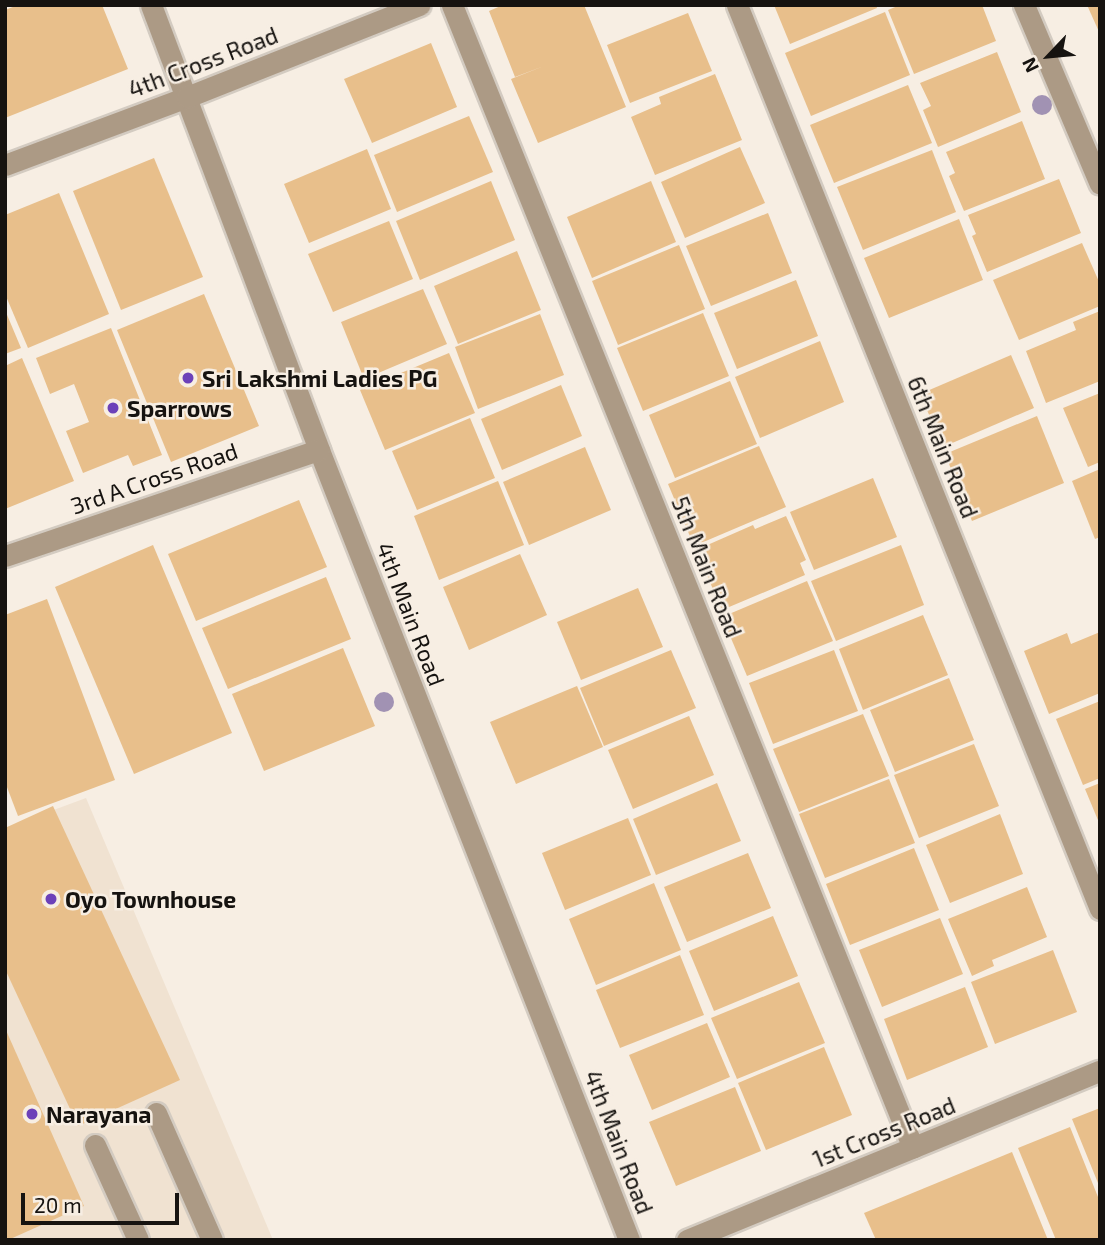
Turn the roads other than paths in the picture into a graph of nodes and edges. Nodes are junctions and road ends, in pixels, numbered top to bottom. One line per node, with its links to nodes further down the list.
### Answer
1 (151, 5): 6 (street, 4th Main Road)
2 (419, 5): 6 (street, 4th Cross Road)
3 (452, 5): 15 (street, 5th Main Road)
4 (737, 5): 11 (street, 6th Main Road)
5 (1024, 5): 8 (street)
6 (187, 97): 7 (street, 4th Cross Road); 9 (street, 4th Main Road)
7 (5, 165)
8 (1100, 184)
9 (319, 450): 10 (street, 3rd A Cross Road); 18 (street, 4th Main Road)
10 (5, 556)
11 (1100, 909)
12 (1100, 1071): 15 (street, 1st Cross Road)
13 (156, 1113): 17 (street)
14 (95, 1145): 16 (street)
15 (913, 1148): 19 (street, 1st Cross Road)
16 (138, 1240)
17 (212, 1240)
18 (629, 1240)
19 (687, 1240)

